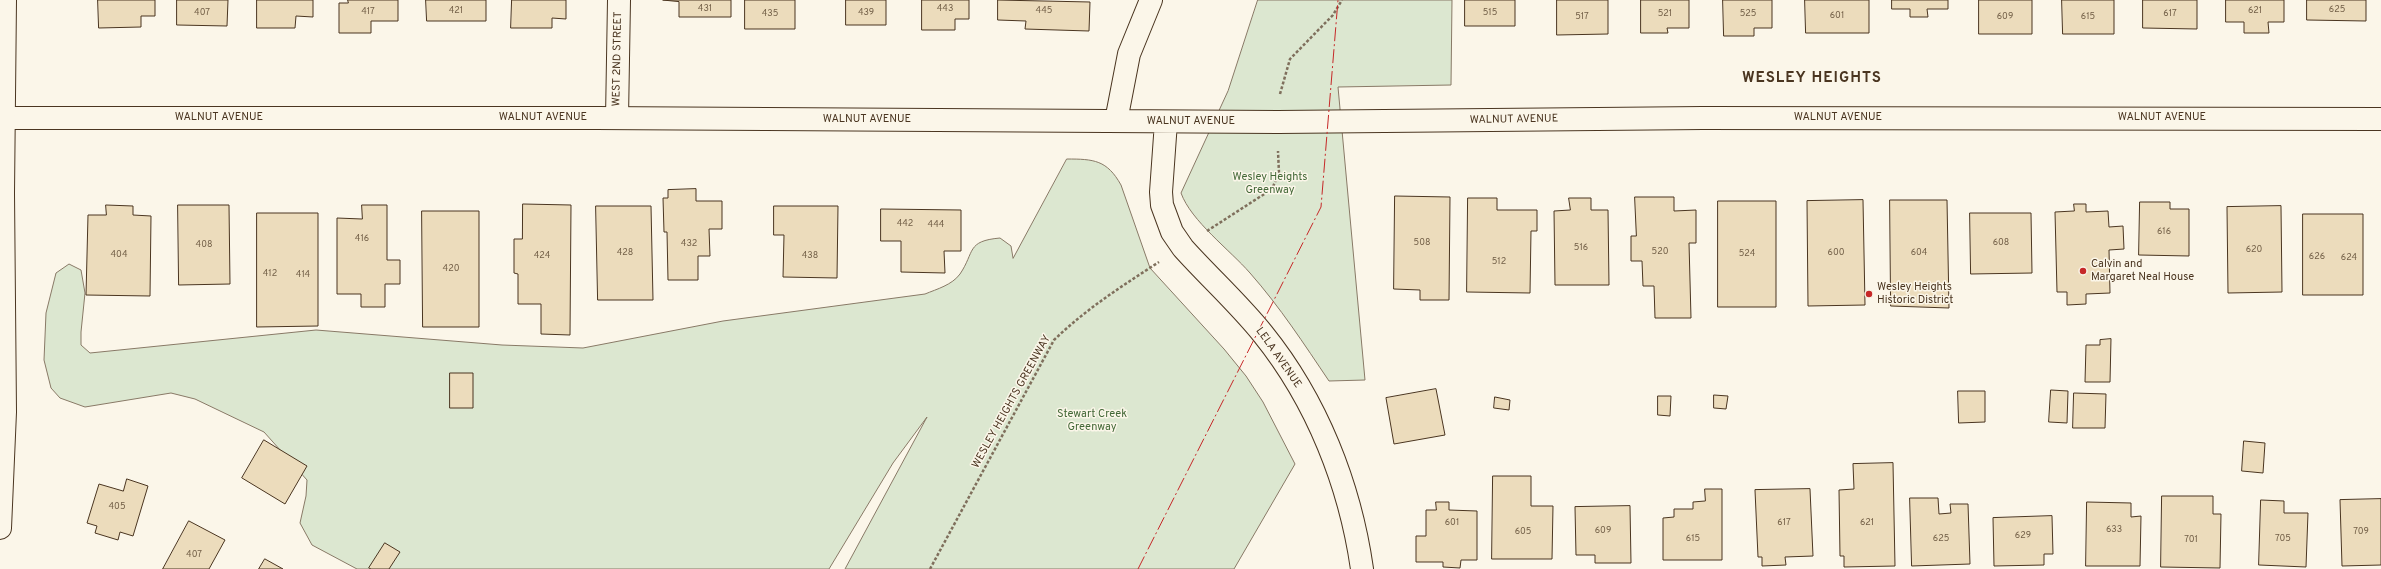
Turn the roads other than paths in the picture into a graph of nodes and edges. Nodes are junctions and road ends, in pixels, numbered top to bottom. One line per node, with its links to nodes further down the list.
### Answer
1 (6, 0): 4 (street)
2 (619, 0): 5 (street, WEST 2ND STREET)
3 (1151, 0): 7 (street)
4 (3, 118): 5 (street, WALNUT AVENUE); 9 (street)
5 (617, 118): 7 (street, WALNUT AVENUE)
6 (2381, 119): 8 (street, WALNUT AVENUE)
7 (1116, 121): 8 (street, WALNUT AVENUE)
8 (1166, 122): 10 (street, LELA AVENUE)
9 (0, 528)
10 (1362, 569)

